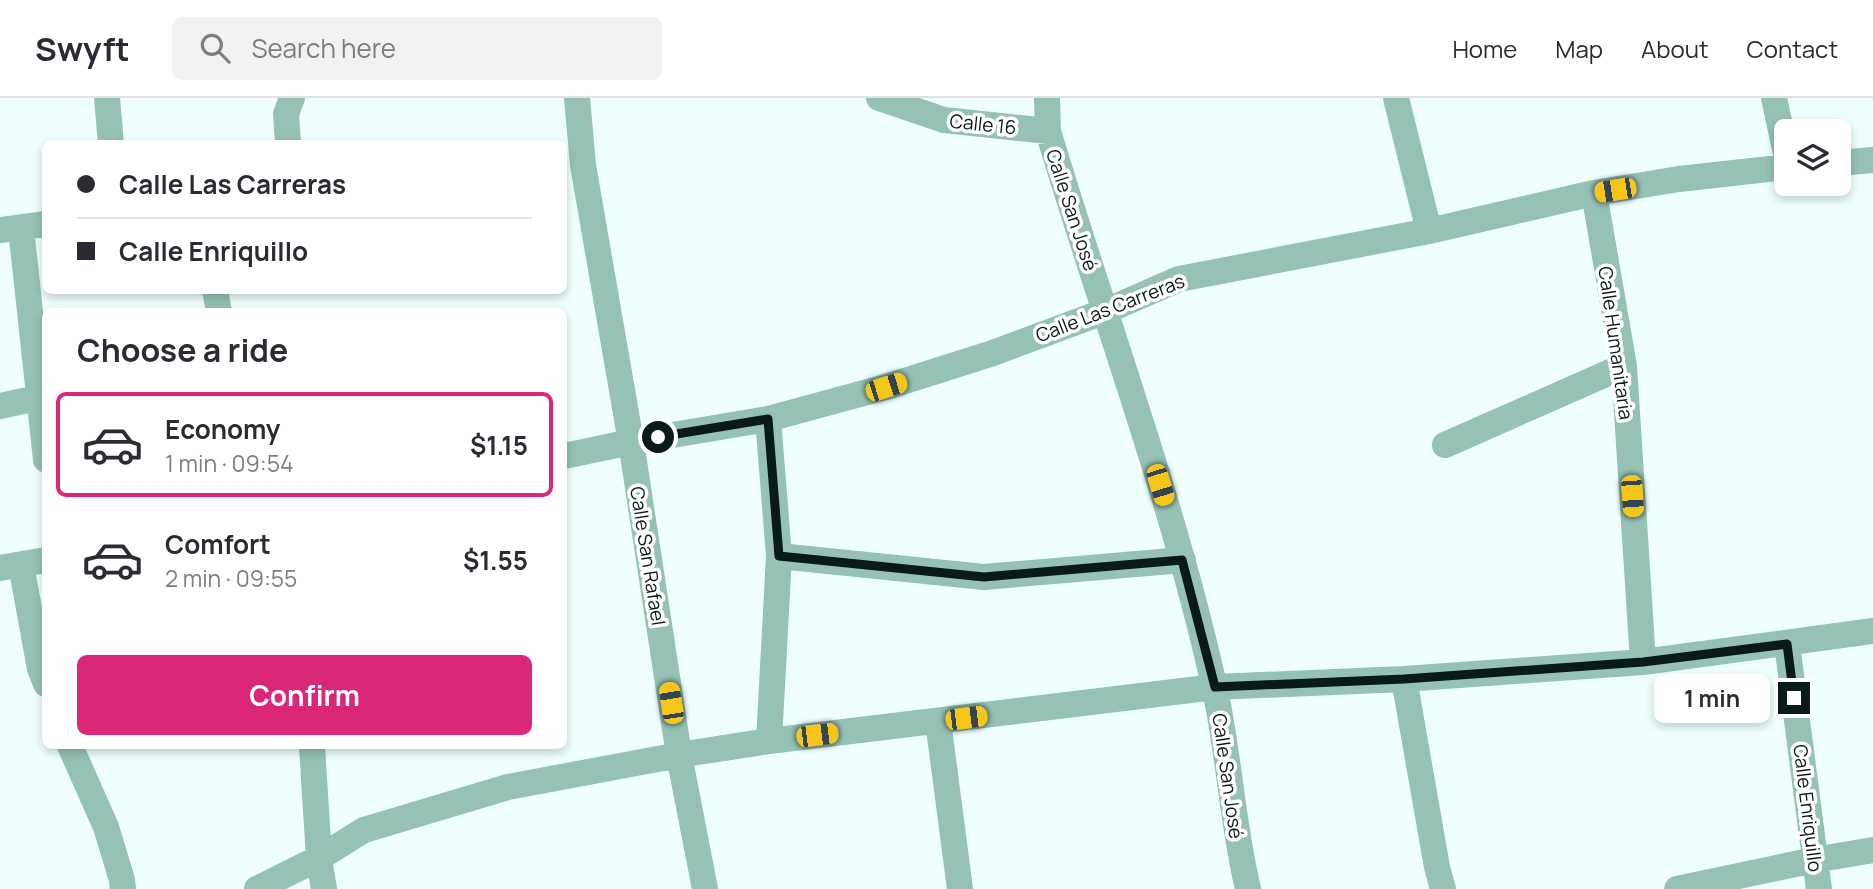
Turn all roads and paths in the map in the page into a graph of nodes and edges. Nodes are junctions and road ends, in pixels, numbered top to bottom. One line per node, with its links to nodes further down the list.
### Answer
1 (107, 98): 10 (street)
2 (292, 98): 11 (street)
3 (577, 98): 15 (street, Calle San Rafael)
4 (879, 98): 9 (street, Calle 16)
5 (1047, 98): 9 (street, Calle San José)
6 (1396, 98): 18 (street)
7 (1774, 98): 8 (street)
8 (1778, 119)
9 (1048, 131): 19 (street, Calle San José)
10 (111, 140)
11 (288, 140)
12 (1873, 160): 13 (street)
13 (1851, 162)
14 (1774, 168): 16 (street, Calle Las Carreras)
15 (573, 171): 25 (street, Calle San Rafael)
16 (1594, 193): 18 (street, Calle Las Carreras); 20 (street, Calle Humanitaria)
17 (22, 227): 21 (street)
18 (1429, 231): 19 (street, Calle Las Carreras)
19 (1106, 311): 23 (street, Calle Las Carreras); 29 (street, Calle San José)
20 (1623, 366): 26 (street); 33 (street, Calle Humanitaria)
21 (37, 398): 22 (street); 24 (street)
22 (0, 406)
23 (768, 419): 25 (street, Calle Las Carreras); 28 (street)
24 (42, 432)
25 (631, 442): 27 (street, Calle Las Carreras); 41 (street, Calle San Rafael)
26 (1445, 444)
27 (567, 455)
28 (779, 556): 29 (street); 38 (street)
29 (1182, 560): 36 (street, Calle San José)
30 (22, 564): 34 (street)
31 (1873, 631): 32 (street)
32 (1787, 644): 33 (street); 44 (street, Calle Enriquillo)
33 (1643, 662): 35 (street)
34 (42, 674)
35 (1404, 679): 36 (street); 51 (street)
36 (1215, 687): 37 (street); 50 (street, Calle San José)
37 (938, 721): 38 (street); 49 (street)
38 (769, 741): 41 (street)
39 (70, 749): 45 (street)
40 (312, 749): 43 (street)
41 (679, 755): 43 (street); 48 (street, Calle San Rafael)
42 (1873, 850): 44 (street)
43 (319, 858): 46 (street); 47 (street)
44 (1814, 860): 52 (street); 53 (street, Calle Enriquillo)
45 (123, 889)
46 (257, 889)
47 (324, 889)
48 (705, 889)
49 (960, 889)
50 (1248, 889)
51 (1443, 889)
52 (1677, 889)
53 (1819, 889)

